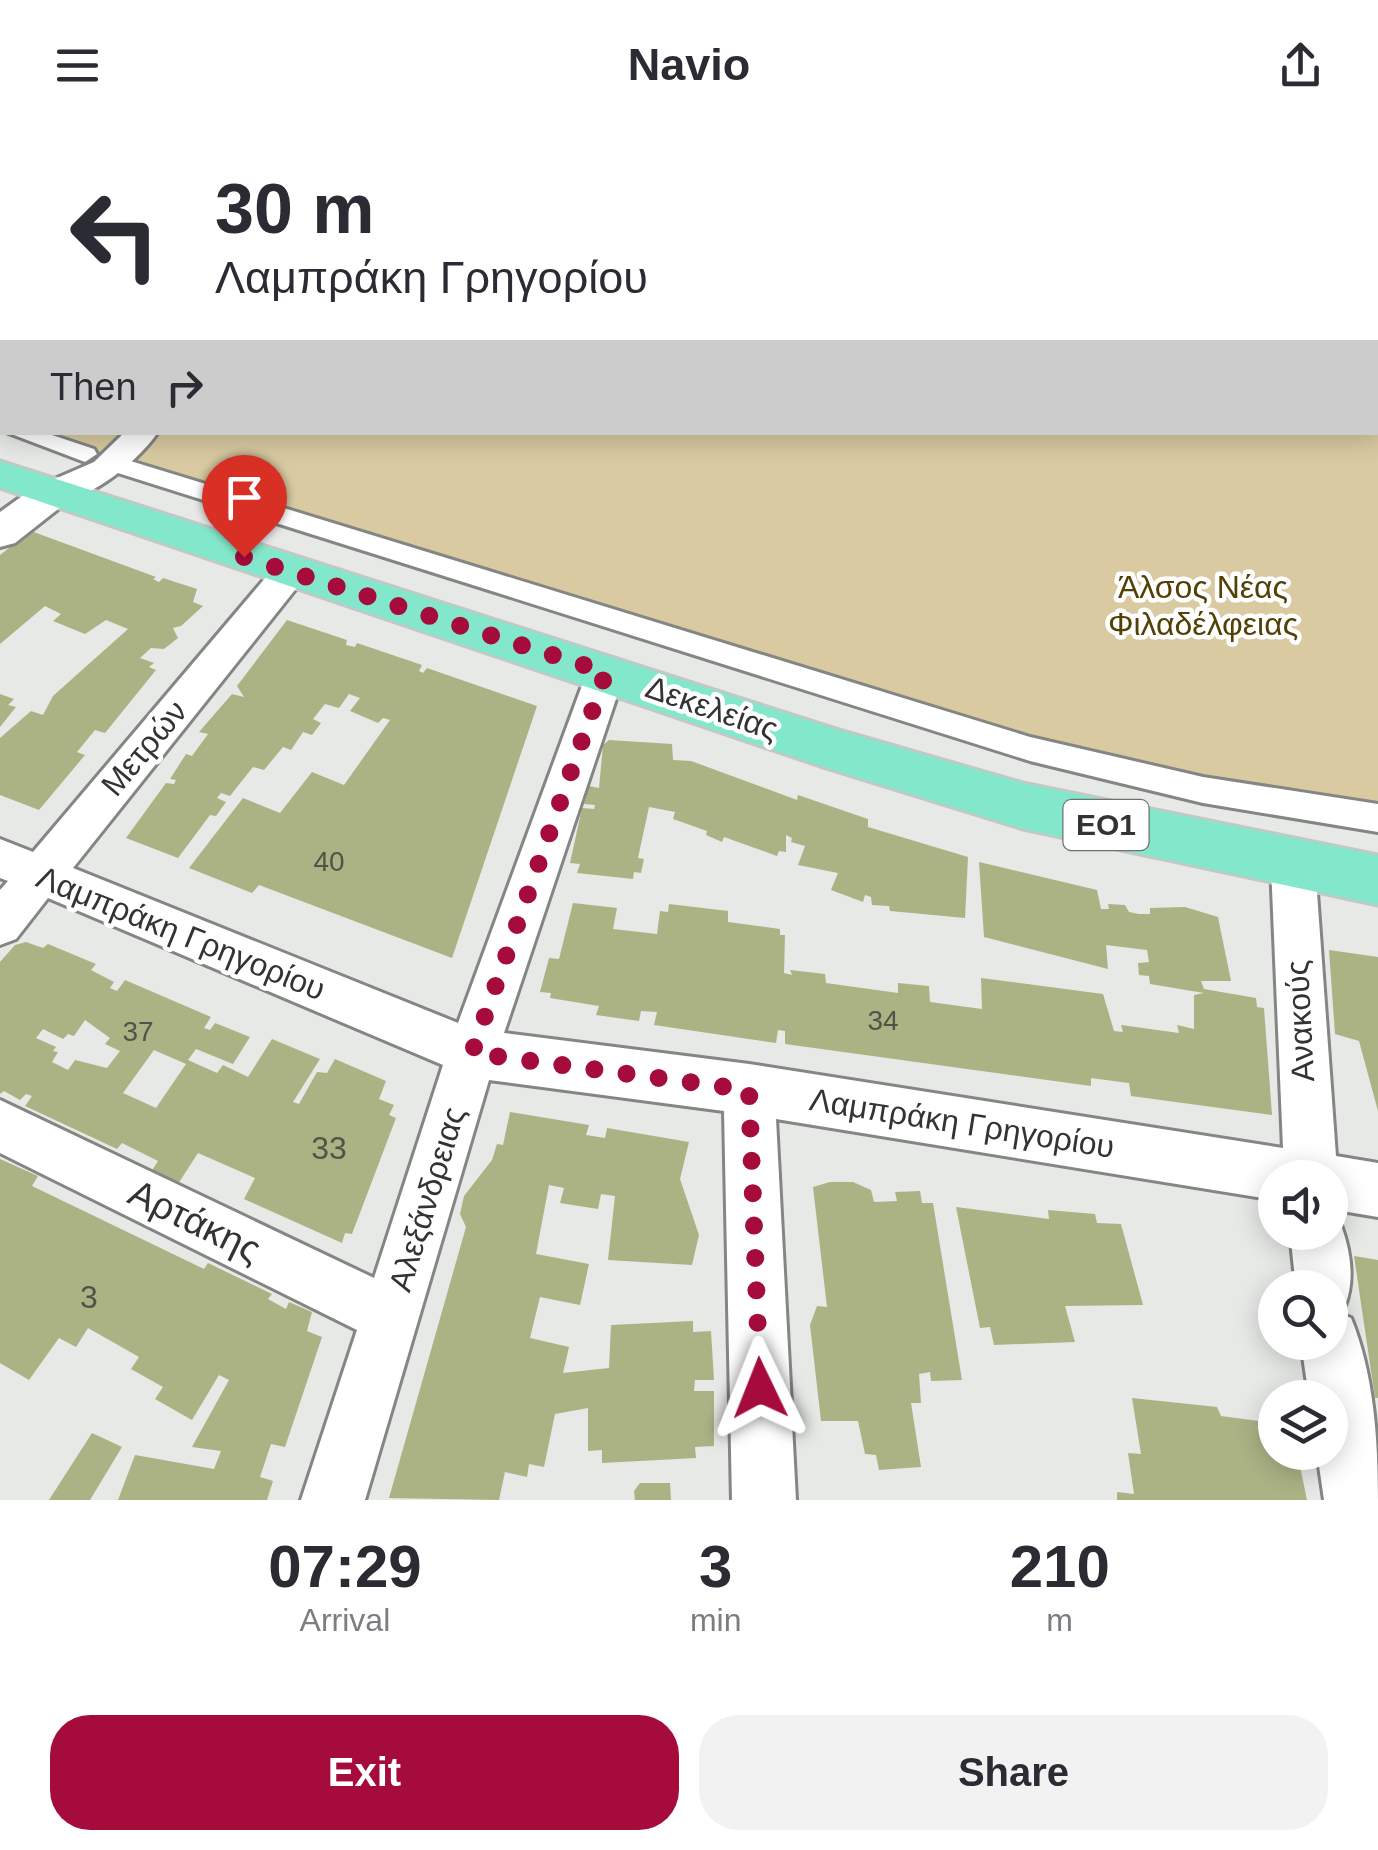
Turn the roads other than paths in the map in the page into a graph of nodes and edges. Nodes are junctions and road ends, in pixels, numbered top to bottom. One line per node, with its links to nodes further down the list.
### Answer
1 (31, 435): 3 (street)
2 (136, 435): 3 (street)
3 (102, 450): 5 (street); 9 (street)
4 (0, 474): 5 (main road, Δεκελείας / ΕΟ1)
5 (54, 493): 6 (street); 7 (main road, Δεκελείας / ΕΟ1)
6 (0, 533)
7 (290, 572): 8 (main road, Δεκελείας / ΕΟ1); 11 (street, Μετρών)
8 (606, 672): 10 (main road, Δεκελείας / ΕΟ1); 14 (street, Αλεξάνδρειας)
9 (1378, 818)
10 (1293, 865): 12 (main road, Δεκελείας / ΕΟ1); 17 (street, Ανακούς)
11 (20, 866): 13 (street, Μετρών); 14 (street, Λαμπράκη Γρηγορίου)
12 (1378, 880)
13 (0, 924)
14 (472, 1053): 15 (street, Λαμπράκη Γρηγορίου); 21 (street, Αλεξάνδρειας)
15 (749, 1090): 18 (street, Λαμπράκη Γρηγορίου); 24 (street)
16 (0, 1126): 21 (street, Αρτάκης)
17 (1306, 1160)
18 (1258, 1170)
19 (1348, 1185): 20 (street)
20 (1378, 1190)
21 (390, 1316): 23 (street, Αλεξάνδρειας)
22 (1333, 1360): 25 (street)
23 (333, 1500)
24 (764, 1500)
25 (1356, 1500)

